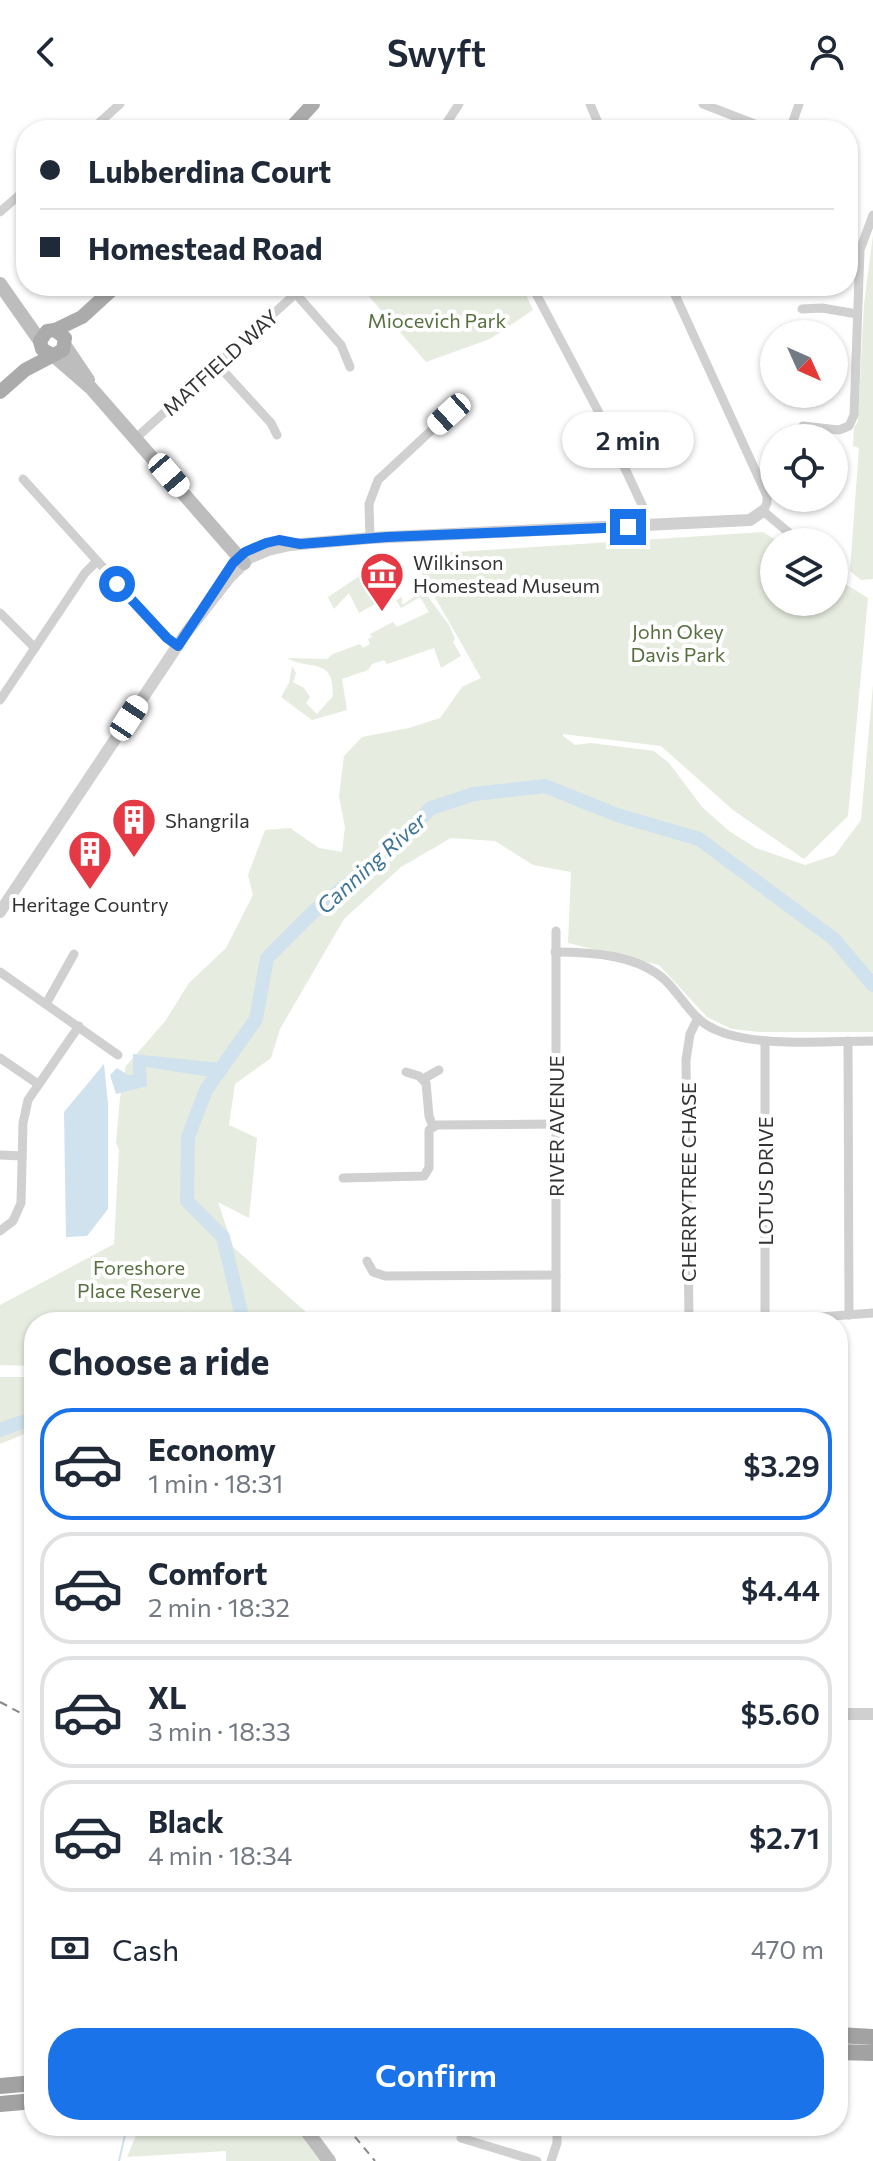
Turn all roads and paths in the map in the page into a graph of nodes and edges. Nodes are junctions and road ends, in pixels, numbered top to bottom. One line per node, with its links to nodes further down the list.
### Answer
1 (120, 104): 4 (street)
2 (313, 104): 5 (main road)
3 (703, 104): 6 (street)
4 (102, 120)
5 (298, 120)
6 (744, 120)
7 (16, 198): 8 (street)
8 (0, 212)
9 (873, 215): 11 (street)
10 (3, 288): 20 (main road); 20 (main road)
11 (858, 293)
12 (105, 296): 20 (main road)
13 (294, 296): 21 (street, MATFIELD WAY)
14 (298, 296): 22 (street)
15 (537, 296): 32 (street)
16 (676, 296): 29 (street)
17 (858, 296): 19 (street)
18 (802, 309): 19 (street)
19 (857, 314): 25 (street)
20 (52, 343): 23 (main road); 27 (main road)
21 (217, 364): 26 (street); 27 (street, MATFIELD WAY)
22 (350, 367)
23 (0, 392)
24 (466, 407): 34 (street)
25 (848, 426)
26 (277, 435)
27 (136, 438): 35 (main road)
28 (23, 479): 36 (street)
29 (760, 481)
30 (762, 512): 32 (street)
31 (764, 512): 33 (street)
32 (647, 526): 34 (street)
33 (783, 528)
34 (370, 538): 35 (street)
35 (244, 557): 38 (street)
36 (97, 561): 38 (street); 39 (street)
37 (0, 613): 39 (street)
38 (178, 646): 41 (street)
39 (35, 648): 40 (street)
40 (0, 700)
41 (0, 912)
42 (556, 931): 43 (street, RIVER AVENUE)
43 (555, 952): 47 (street); 58 (street, RIVER AVENUE)
44 (74, 954): 46 (street)
45 (0, 972): 46 (street)
46 (46, 1004): 48 (street)
47 (701, 1022): 49 (street); 67 (street, CHERRYTREE CHASE)
48 (79, 1026): 52 (street); 57 (street)
49 (765, 1041): 50 (street); 68 (street, LOTUS DRIVE)
50 (848, 1041): 51 (street); 70 (street)
51 (873, 1041)
52 (118, 1055)
53 (0, 1058): 57 (street)
54 (439, 1070): 56 (street)
55 (406, 1072): 56 (street)
56 (423, 1079): 59 (street)
57 (38, 1084): 61 (street)
58 (556, 1124): 59 (street); 65 (street, RIVER AVENUE)
59 (433, 1127): 62 (street)
60 (0, 1155): 61 (street)
61 (22, 1156): 63 (street)
62 (343, 1178)
63 (0, 1231)
64 (367, 1261): 65 (street)
65 (556, 1275): 66 (street, RIVER AVENUE)
66 (556, 1312)
67 (689, 1312)
68 (771, 1312)
69 (873, 1313): 70 (street)
70 (849, 1315)
71 (848, 1714): 72 (street)
72 (873, 1714)
73 (848, 2036): 74 (highway)
74 (873, 2037)
75 (848, 2052): 76 (highway)
76 (873, 2053)
77 (24, 2084): 78 (highway)
78 (0, 2086)
79 (24, 2102): 80 (highway)
80 (0, 2104)
81 (310, 2136): 84 (main road)
82 (557, 2136): 86 (street)
83 (461, 2138): 85 (street)
84 (329, 2161)
85 (537, 2161)
86 (551, 2161)

